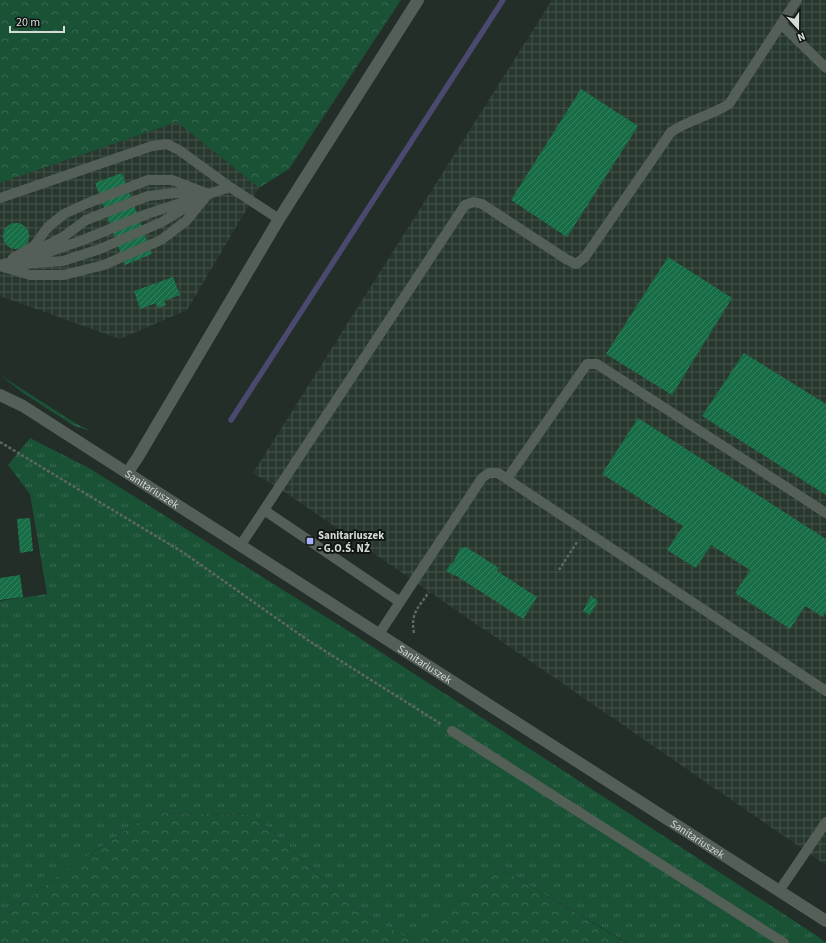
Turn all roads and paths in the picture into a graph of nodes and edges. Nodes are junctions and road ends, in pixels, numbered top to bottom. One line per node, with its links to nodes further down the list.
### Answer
1 (418, 0): 8 (street)
2 (797, 0): 3 (lane)
3 (782, 24): 4 (lane); 16 (lane)
4 (826, 68)
5 (230, 187): 6 (lane); 7 (lane); 8 (lane)
6 (208, 194): 9 (lane); 9 (lane); 9 (lane); 9 (lane); 9 (lane)
7 (0, 198)
8 (279, 219): 14 (street)
9 (0, 265)
10 (0, 387): 12 (street, Sanitariuszek)
11 (0, 395): 12 (street, Sanitariuszek)
12 (23, 406): 14 (street, Sanitariuszek)
13 (0, 442): 26 (path)
14 (128, 472): 19 (street, Sanitariuszek)
15 (507, 479): 17 (lane); 18 (lane); 22 (lane)
16 (264, 510): 19 (lane); 22 (lane)
17 (826, 513)
18 (584, 530): 20 (path); 25 (lane)
19 (240, 546): 24 (street, Sanitariuszek)
20 (559, 570)
21 (429, 592): 23 (path)
22 (400, 602): 24 (lane)
23 (414, 633)
24 (379, 634): 28 (street, Sanitariuszek)
25 (826, 691)
26 (452, 732): 30 (lane)
27 (826, 822): 28 (lane)
28 (779, 891): 29 (street, Sanitariuszek)
29 (826, 921)
30 (784, 943)

